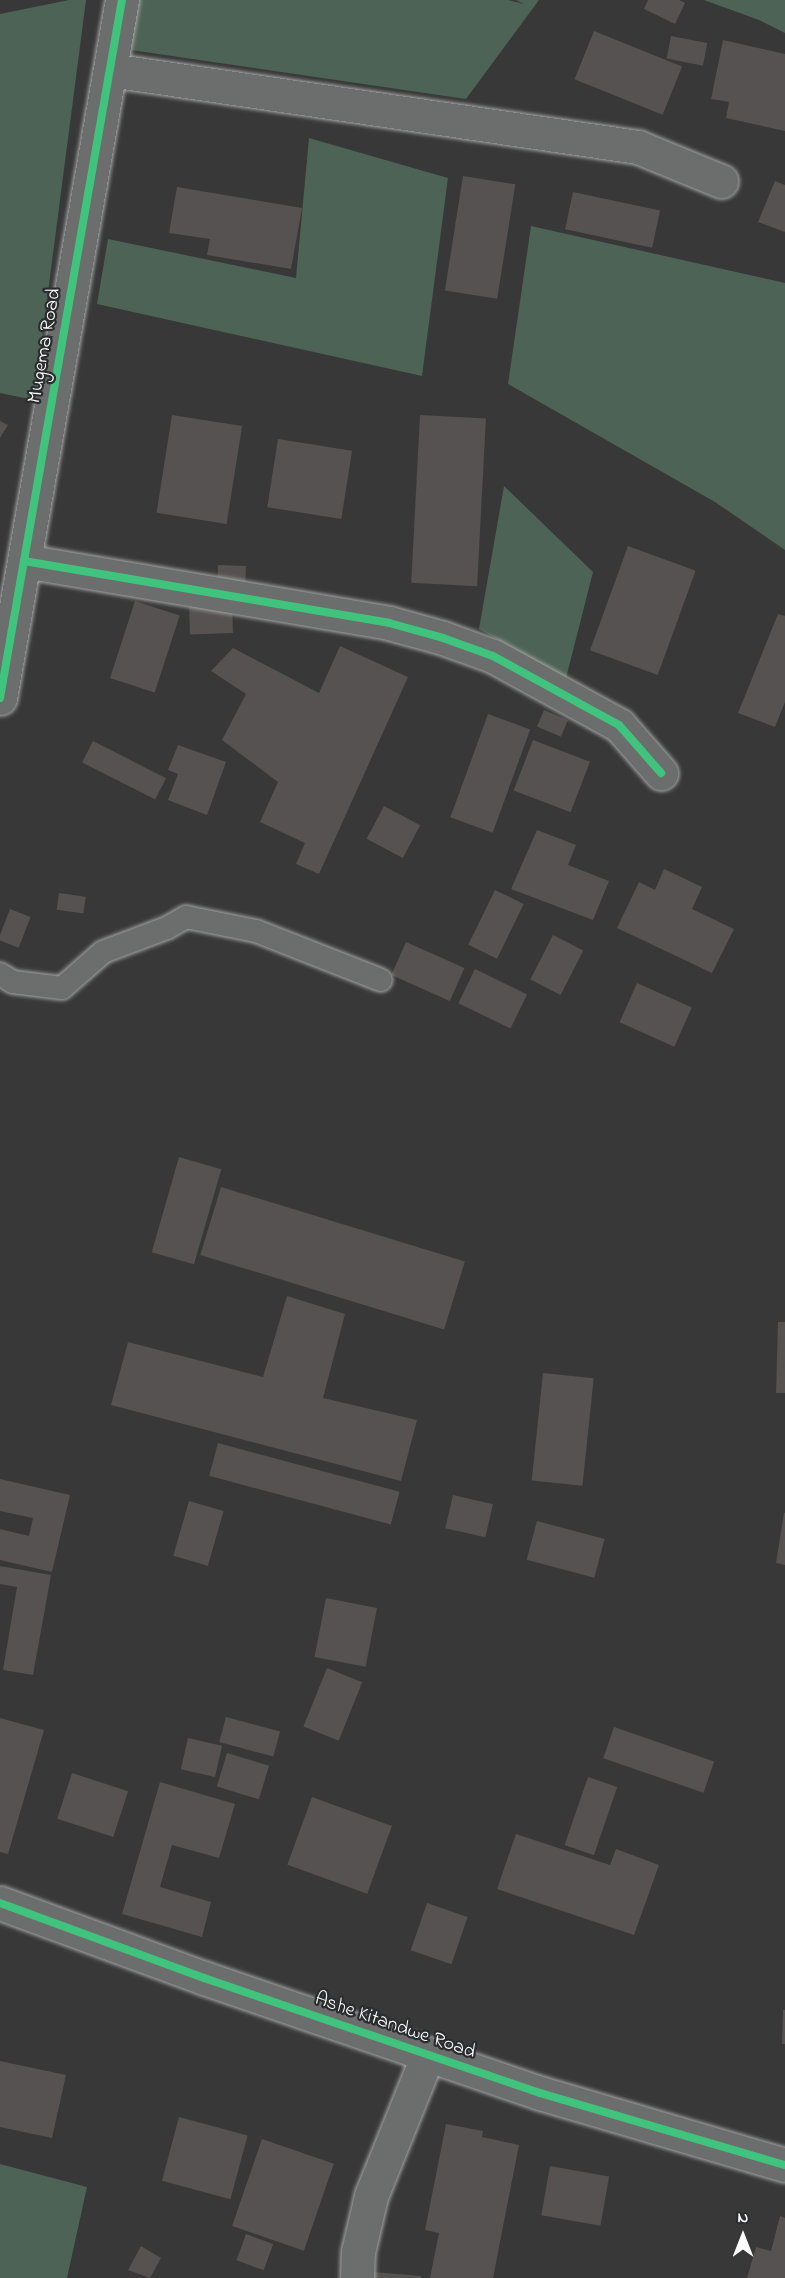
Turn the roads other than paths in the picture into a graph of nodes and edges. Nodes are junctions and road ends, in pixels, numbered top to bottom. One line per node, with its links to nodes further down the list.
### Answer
1 (122, 0): 2 (street, Mugema Road)
2 (110, 70): 3 (street); 4 (street, Mugema Road)
3 (721, 181)
4 (24, 561): 5 (street, Mugema Road); 6 (street)
5 (0, 698)
6 (661, 773)
7 (0, 974): 8 (lane)
8 (381, 980)
9 (0, 1903): 10 (street, Ashe Kitandwe Road)
10 (428, 2054): 11 (street, Ashe Kitandwe Road); 12 (street)
11 (785, 2165)
12 (357, 2278)

